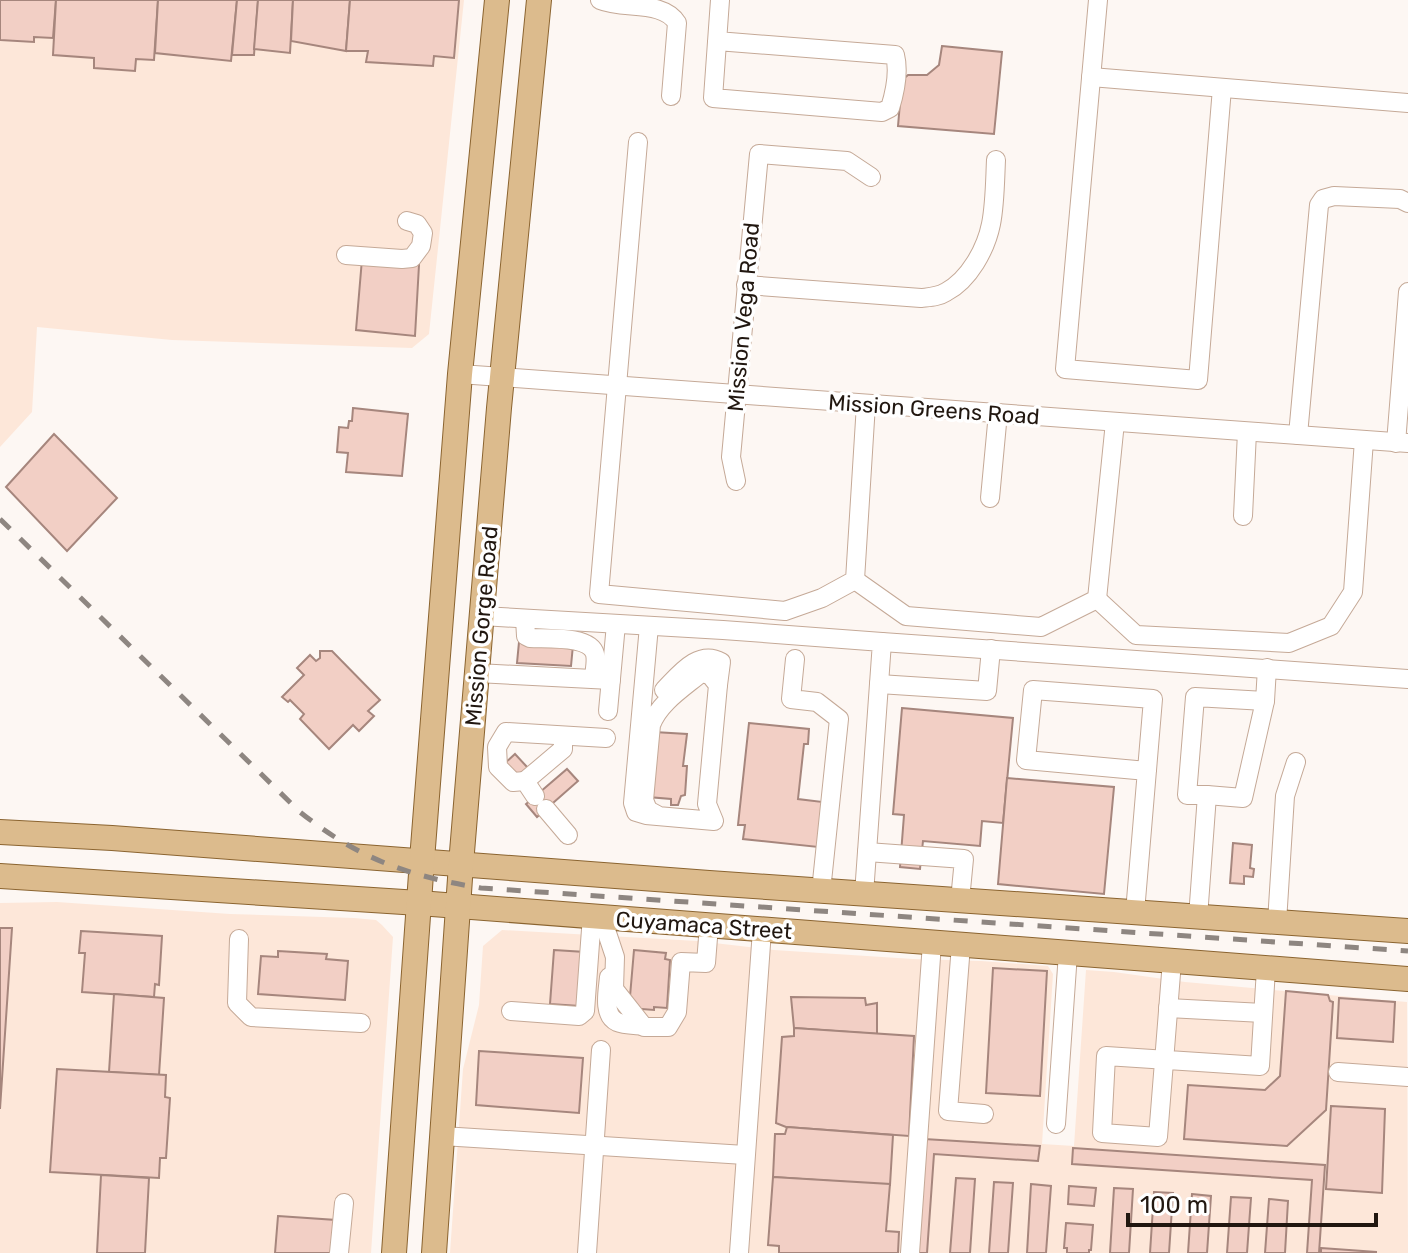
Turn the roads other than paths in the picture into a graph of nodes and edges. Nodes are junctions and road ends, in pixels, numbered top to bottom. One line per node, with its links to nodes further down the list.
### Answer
1 (497, 0): 19 (main road, Mission Gorge Road)
2 (539, 0): 20 (main road, Mission Gorge Road)
3 (600, 0): 9 (street)
4 (720, 0): 6 (street)
5 (1098, 0): 7 (street)
6 (717, 41): 6 (street)
7 (1091, 77): 8 (street); 8 (street)
8 (1222, 88): 10 (street)
9 (671, 96)
10 (1408, 103)
11 (638, 142): 21 (street)
12 (996, 160): 17 (street)
13 (871, 177): 17 (street, Mission Vega Road)
14 (1408, 203): 27 (street)
15 (407, 221): 16 (street)
16 (346, 255)
17 (746, 285): 22 (street, Mission Vega Road)
18 (1408, 292): 29 (street)
19 (460, 374): 20 (street, Mission Greens Road); 59 (main road, Mission Gorge Road)
20 (502, 377): 21 (street, Mission Greens Road); 35 (main road, Mission Gorge Road)
21 (616, 385): 22 (street, Mission Greens Road); 33 (street)
22 (736, 394): 23 (street, Mission Greens Road); 30 (street, Mission Vega Road)
23 (866, 404): 24 (street, Mission Greens Road); 33 (street)
24 (998, 413): 25 (street, Mission Greens Road); 31 (street)
25 (1115, 422): 26 (street, Mission Greens Road); 34 (street)
26 (1247, 432): 27 (street, Mission Greens Road); 32 (street)
27 (1298, 435): 28 (street, Mission Greens Road)
28 (1364, 440): 29 (street, Mission Greens Road); 34 (street)
29 (1402, 443)
30 (736, 481)
31 (990, 498)
32 (1243, 516)
33 (855, 580): 34 (street)
34 (1097, 599)
35 (482, 616): 36 (street); 43 (main road, Mission Gorge Road)
36 (525, 619): 37 (street); 45 (street)
37 (616, 624): 38 (street); 45 (street)
38 (649, 626): 39 (street); 55 (street)
39 (882, 642): 40 (street); 46 (street)
40 (991, 649): 42 (street); 46 (street)
41 (795, 659): 62 (street)
42 (1267, 668): 44 (street); 47 (street)
43 (477, 673): 45 (street); 60 (main road, Mission Gorge Road)
44 (1408, 679)
45 (602, 680): 48 (street)
46 (879, 684): 58 (street)
47 (1265, 701): 54 (street); 54 (street)
48 (608, 711)
49 (563, 736): 50 (street); 53 (street); 53 (street)
50 (606, 738)
51 (1296, 762): 69 (street)
52 (1147, 771): 52 (street); 67 (street)
53 (535, 795): 57 (street)
54 (1207, 795): 68 (street)
55 (659, 816): 55 (street)
56 (0, 832): 59 (main road, Cuyamaca Street)
57 (568, 835)
58 (867, 852): 63 (street); 64 (street)
59 (422, 860): 60 (main road, Cuyamaca Street); 65 (main road, Mission Gorge Road)
60 (461, 864): 62 (main road, Cuyamaca Street); 66 (main road, Mission Gorge Road)
61 (0, 876): 65 (main road, Cuyamaca Street)
62 (821, 891): 63 (main road, Cuyamaca Street)
63 (864, 894): 64 (main road, Cuyamaca Street)
64 (960, 900): 67 (main road, Cuyamaca Street)
65 (419, 903): 66 (main road, Cuyamaca Street); 96 (main road, Mission Gorge Road)
66 (458, 906): 73 (main road, Cuyamaca Street); 91 (main road, Mission Gorge Road)
67 (1135, 912): 68 (main road, Cuyamaca Street)
68 (1198, 917): 69 (main road, Cuyamaca Street)
69 (1277, 922): 72 (main road, Cuyamaca Street)
70 (709, 925): 71 (main road, Cuyamaca Street); 73 (main road, Cuyamaca Street); 73 (street)
71 (762, 930): 75 (main road, Cuyamaca Street); 93 (street)
72 (1408, 931)
73 (603, 932): 82 (street)
74 (239, 939): 84 (street)
75 (932, 943): 76 (main road, Cuyamaca Street); 100 (street)
76 (961, 945): 77 (main road, Cuyamaca Street); 89 (street)
77 (1068, 953): 78 (main road, Cuyamaca Street); 90 (street)
78 (1172, 961): 79 (main road, Cuyamaca Street); 81 (street)
79 (1266, 969): 80 (main road, Cuyamaca Street); 83 (street)
80 (1408, 979)
81 (1168, 1008): 83 (street); 86 (street)
82 (511, 1011)
83 (1263, 1013): 86 (street)
84 (361, 1023)
85 (601, 1050): 92 (street)
86 (1164, 1059): 86 (street)
87 (1338, 1072): 88 (street)
88 (1408, 1077)
89 (984, 1114)
90 (1056, 1124)
91 (442, 1136): 92 (street); 97 (main road, Mission Gorge Road)
92 (594, 1145): 93 (street); 98 (street)
93 (745, 1155): 99 (street)
94 (344, 1203): 95 (street)
95 (339, 1253)
96 (394, 1253)
97 (434, 1253)
98 (587, 1253)
99 (739, 1253)
100 (910, 1253)

